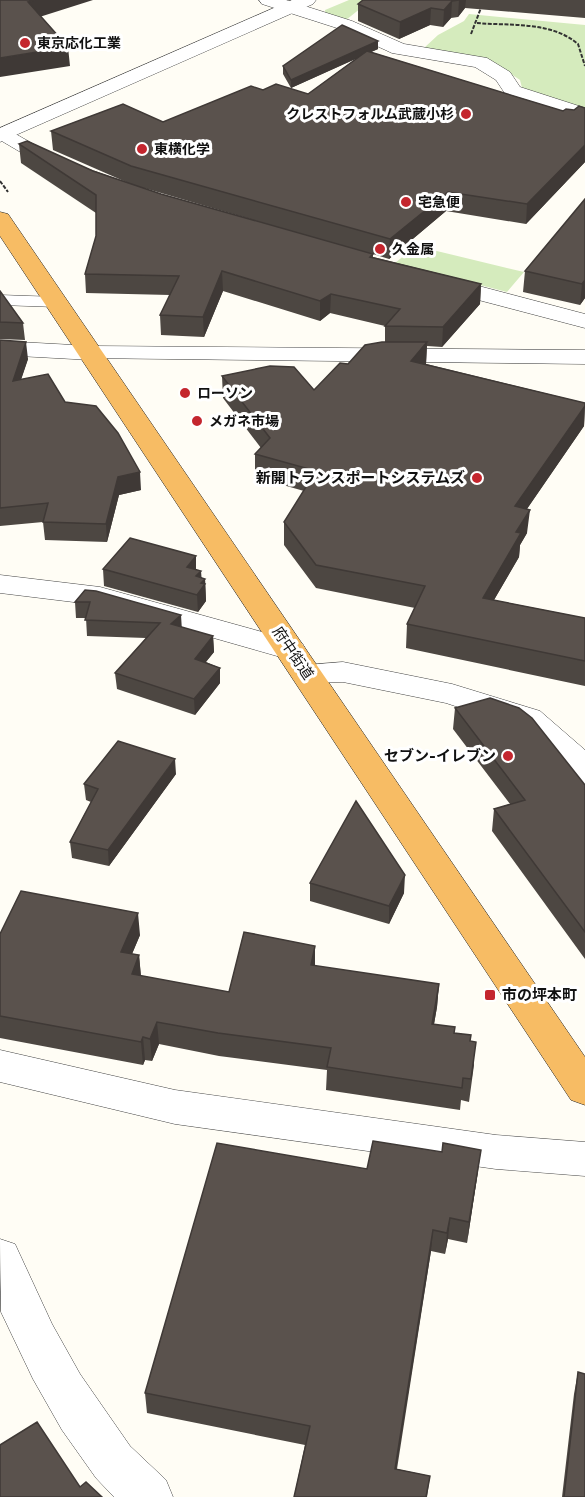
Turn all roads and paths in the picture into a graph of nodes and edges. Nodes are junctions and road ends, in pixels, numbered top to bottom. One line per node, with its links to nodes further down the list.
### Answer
1 (268, 0): 3 (street)
2 (484, 0): 4 (path)
3 (299, 3): 7 (street); 8 (street)
4 (477, 23): 5 (path); 6 (path)
5 (470, 37)
6 (585, 66)
7 (585, 115)
8 (3, 135): 9 (street)
9 (74, 172)
10 (0, 219): 13 (highway, 府中街道)
11 (420, 278): 14 (street)
12 (0, 300): 13 (lane)
13 (57, 302): 16 (highway, 府中街道)
14 (585, 321)
15 (0, 348): 16 (street)
16 (92, 353): 17 (street); 19 (highway, 府中街道)
17 (585, 357)
18 (0, 584): 19 (street)
19 (298, 662): 20 (street); 22 (highway, 府中街道)
20 (585, 774)
21 (0, 1065): 23 (street)
22 (585, 1089)
23 (585, 1159)
24 (0, 1258): 25 (street)
25 (149, 1497)

